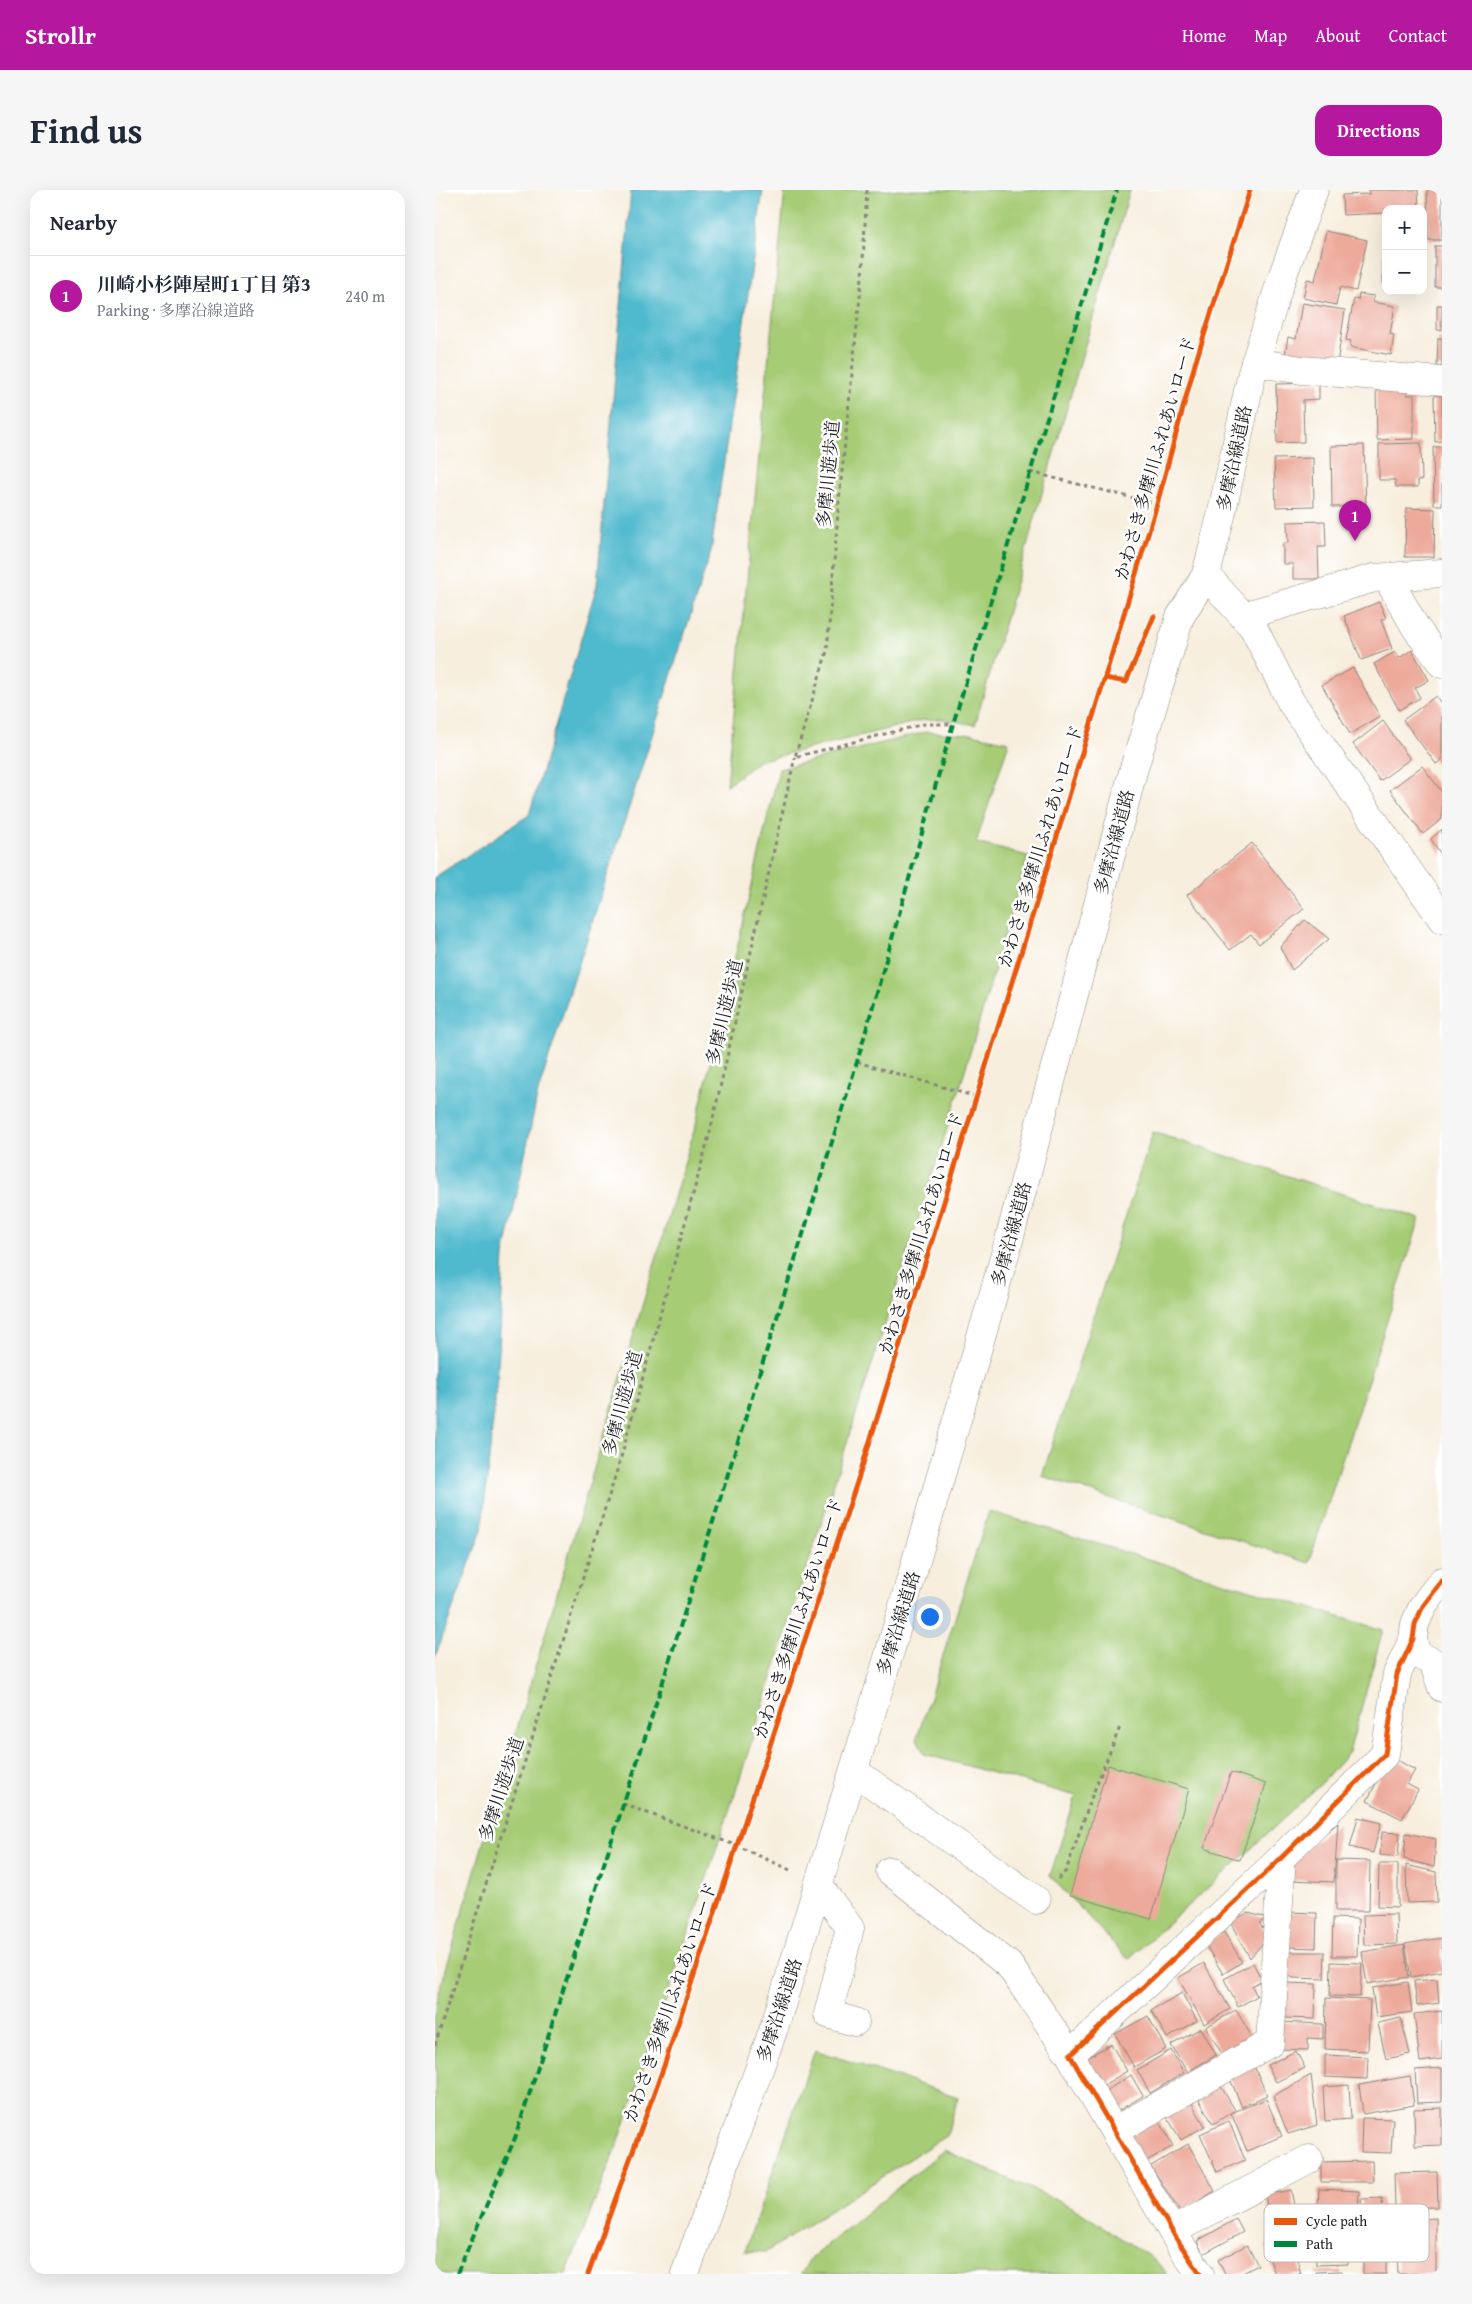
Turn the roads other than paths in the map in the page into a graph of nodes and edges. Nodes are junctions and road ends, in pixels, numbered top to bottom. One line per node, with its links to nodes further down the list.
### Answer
1 (1314, 190): 2 (street, 多摩沿線道路)
2 (1255, 362): 3 (street); 5 (street, 多摩沿線道路)
3 (1442, 381)
4 (1442, 574): 6 (street)
5 (1206, 575): 7 (street); 13 (street, 多摩沿線道路)
6 (1387, 577): 7 (street); 8 (street)
7 (1243, 616): 9 (street)
8 (1442, 664)
9 (1442, 919)
10 (1442, 1582): 11 (street)
11 (1413, 1639): 12 (street); 14 (street)
12 (1442, 1688)
13 (853, 1771): 16 (street, 多摩沿線道路); 17 (street)
14 (1275, 1864): 19 (street); 20 (street)
15 (890, 1871): 19 (street)
16 (819, 1886): 18 (street); 23 (street, 多摩沿線道路)
17 (1036, 1900)
18 (855, 2022)
19 (1070, 2055): 20 (street)
20 (1114, 2131): 22 (street)
21 (1309, 2158): 22 (street)
22 (1172, 2231): 24 (street)
23 (685, 2274)
24 (1200, 2274)

